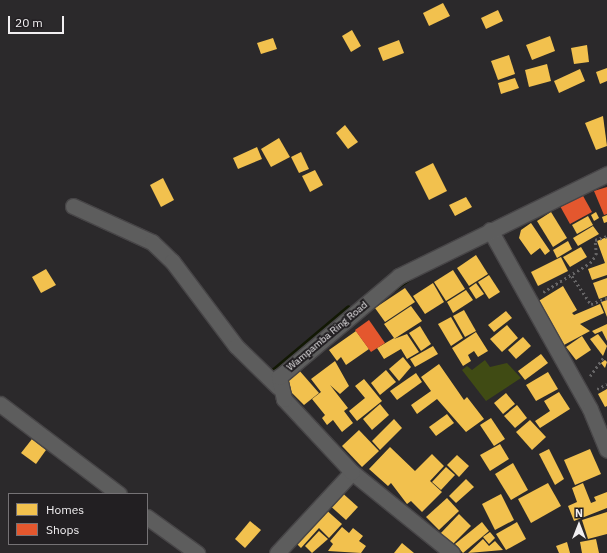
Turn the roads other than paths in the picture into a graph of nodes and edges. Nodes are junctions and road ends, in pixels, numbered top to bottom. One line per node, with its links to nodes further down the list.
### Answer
1 (607, 174): 3 (street, Wampamba Ring Road)
2 (73, 206): 4 (street)
3 (490, 230): 4 (street, Wampamba Ring Road); 6 (street)
4 (278, 387): 7 (street)
5 (0, 404): 8 (street)
6 (607, 450)
7 (352, 472): 11 (street); 12 (street)
8 (118, 493)
9 (148, 518): 10 (street)
10 (197, 553)
11 (277, 553)
12 (452, 553)

